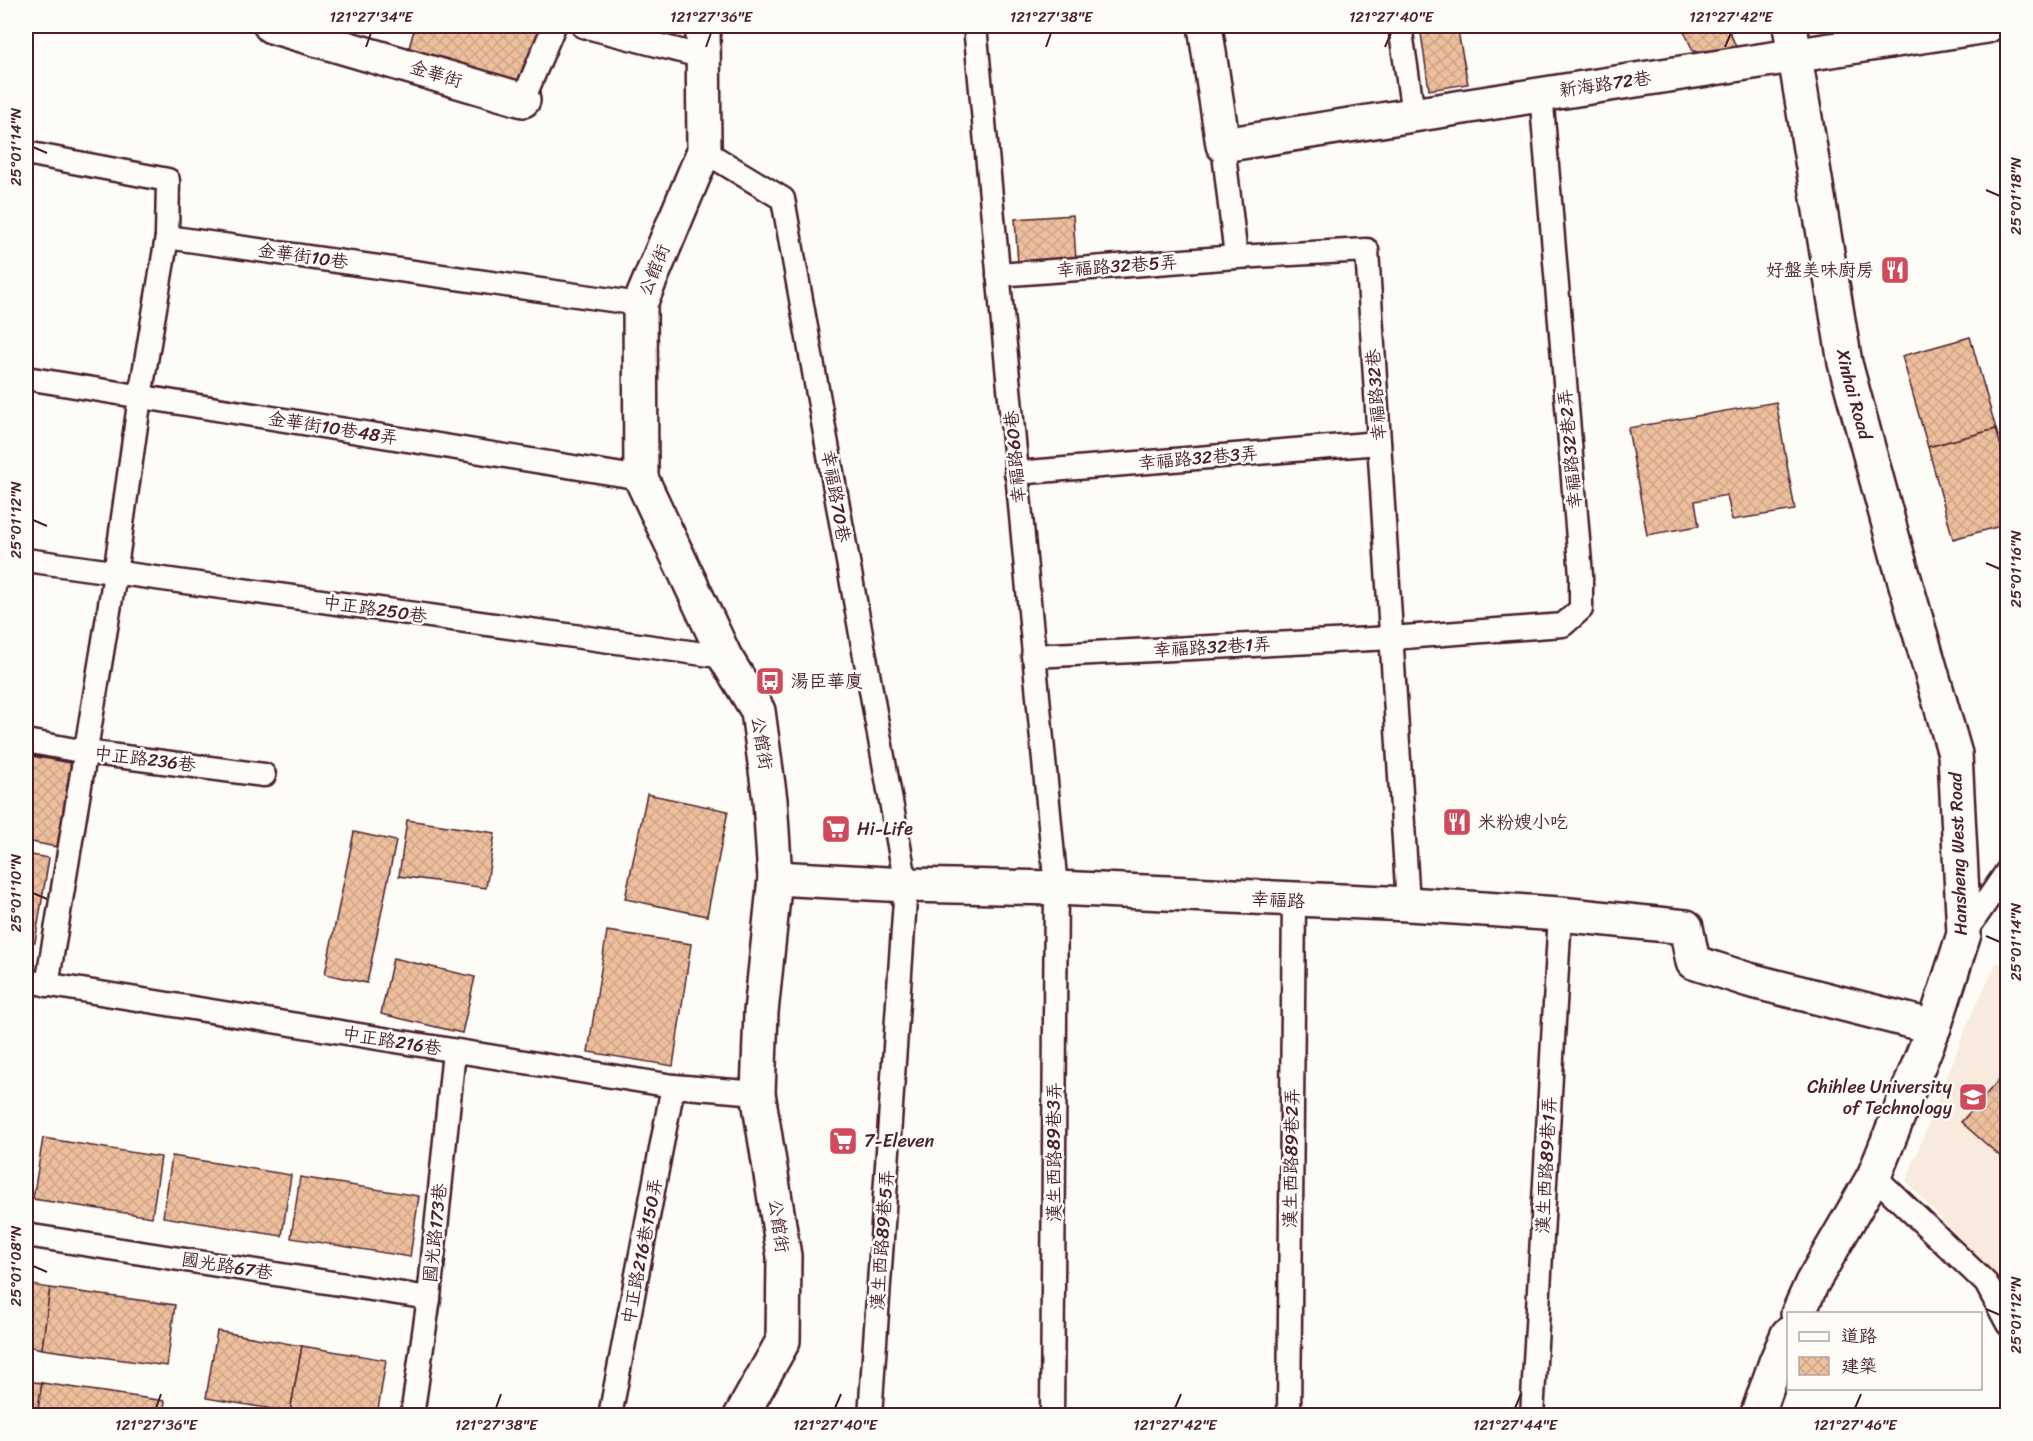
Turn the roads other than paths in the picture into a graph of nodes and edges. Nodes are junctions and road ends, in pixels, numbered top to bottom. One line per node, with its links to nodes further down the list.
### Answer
1 (271, 26): 11 (street, 金華街)
2 (554, 26): 11 (lane, 金華街)
3 (583, 26): 8 (lane)
4 (975, 26): 18 (lane, 幸福路60巷)
5 (1205, 26): 13 (street)
6 (1400, 26): 12 (lane)
7 (1988, 26): 9 (street, 新海路72巷)
8 (703, 41): 14 (street, 公館街)
9 (1792, 41): 10 (street, 新海路72巷); 32 (street, Xinhai Road)
10 (1541, 93): 12 (street, 新海路72巷); 27 (lane, 幸福路32巷2弄)
11 (523, 100)
12 (1413, 113): 13 (street, 新海路72巷)
13 (1223, 145): 17 (lane)
14 (704, 150): 19 (street, 公館街); 36 (lane, 幸福路70巷)
15 (26, 153): 16 (lane)
16 (167, 237): 19 (lane, 金華街10巷); 21 (lane)
17 (1236, 257): 18 (lane, 幸福路32巷5弄); 22 (lane, 幸福路32巷)
18 (998, 275): 23 (lane, 幸福路60巷)
19 (640, 304): 24 (street, 公館街)
20 (26, 378): 21 (lane, 金華街10巷48弄)
21 (140, 397): 24 (lane, 金華街10巷48弄); 26 (lane)
22 (1379, 443): 23 (lane, 幸福路32巷3弄); 27 (lane, 幸福路32巷)
23 (1016, 473): 28 (lane, 幸福路60巷)
24 (641, 478): 29 (street, 公館街)
25 (26, 560): 26 (lane, 中正路250巷)
26 (116, 574): 29 (lane, 中正路250巷); 31 (lane)
27 (1391, 638): 28 (lane, 幸福路32巷1弄); 39 (lane, 幸福路32巷)
28 (1033, 656): 37 (lane, 幸福路60巷)
29 (725, 657): 35 (street, 公館街)
30 (26, 741): 31 (lane, 中正路236巷)
31 (86, 752): 33 (lane, 中正路236巷); 42 (lane)
32 (1955, 754): 41 (street, Hansheng West Road)
33 (264, 775)
34 (2007, 870): 41 (lane)
35 (775, 878): 36 (street, 幸福路); 46 (street, 公館街)
36 (906, 885): 37 (street, 幸福路); 56 (lane, 漢生西路89巷5弄)
37 (1056, 888): 38 (street, 幸福路); 57 (lane, 漢生西路89巷3弄)
38 (1294, 900): 39 (street, 幸福路); 58 (lane, 漢生西路89巷2弄)
39 (1408, 904): 40 (street, 幸福路)
40 (1560, 914): 43 (street, 幸福路); 59 (lane, 漢生西路89巷1弄)
41 (1964, 934): 43 (street, Hansheng West Road)
42 (36, 983): 44 (lane, 中正路216巷)
43 (1934, 1027): 47 (street, Hansheng West Road)
44 (454, 1051): 45 (lane, 中正路216巷); 49 (lane, 國光路173巷)
45 (673, 1086): 46 (lane, 中正路216巷); 54 (lane, 中正路216巷150弄)
46 (758, 1093): 55 (street, 公館街)
47 (1874, 1176): 50 (street, Hansheng West Road); 51 (lane)
48 (26, 1235): 49 (lane, 國光路67巷)
49 (429, 1298): 53 (lane, 國光路173巷)
50 (1799, 1312)
51 (2007, 1324)
52 (1787, 1336): 60 (street)
53 (412, 1416)
54 (610, 1416)
55 (741, 1416)
56 (870, 1416)
57 (1052, 1416)
58 (1289, 1416)
59 (1532, 1416)
60 (1757, 1416)

